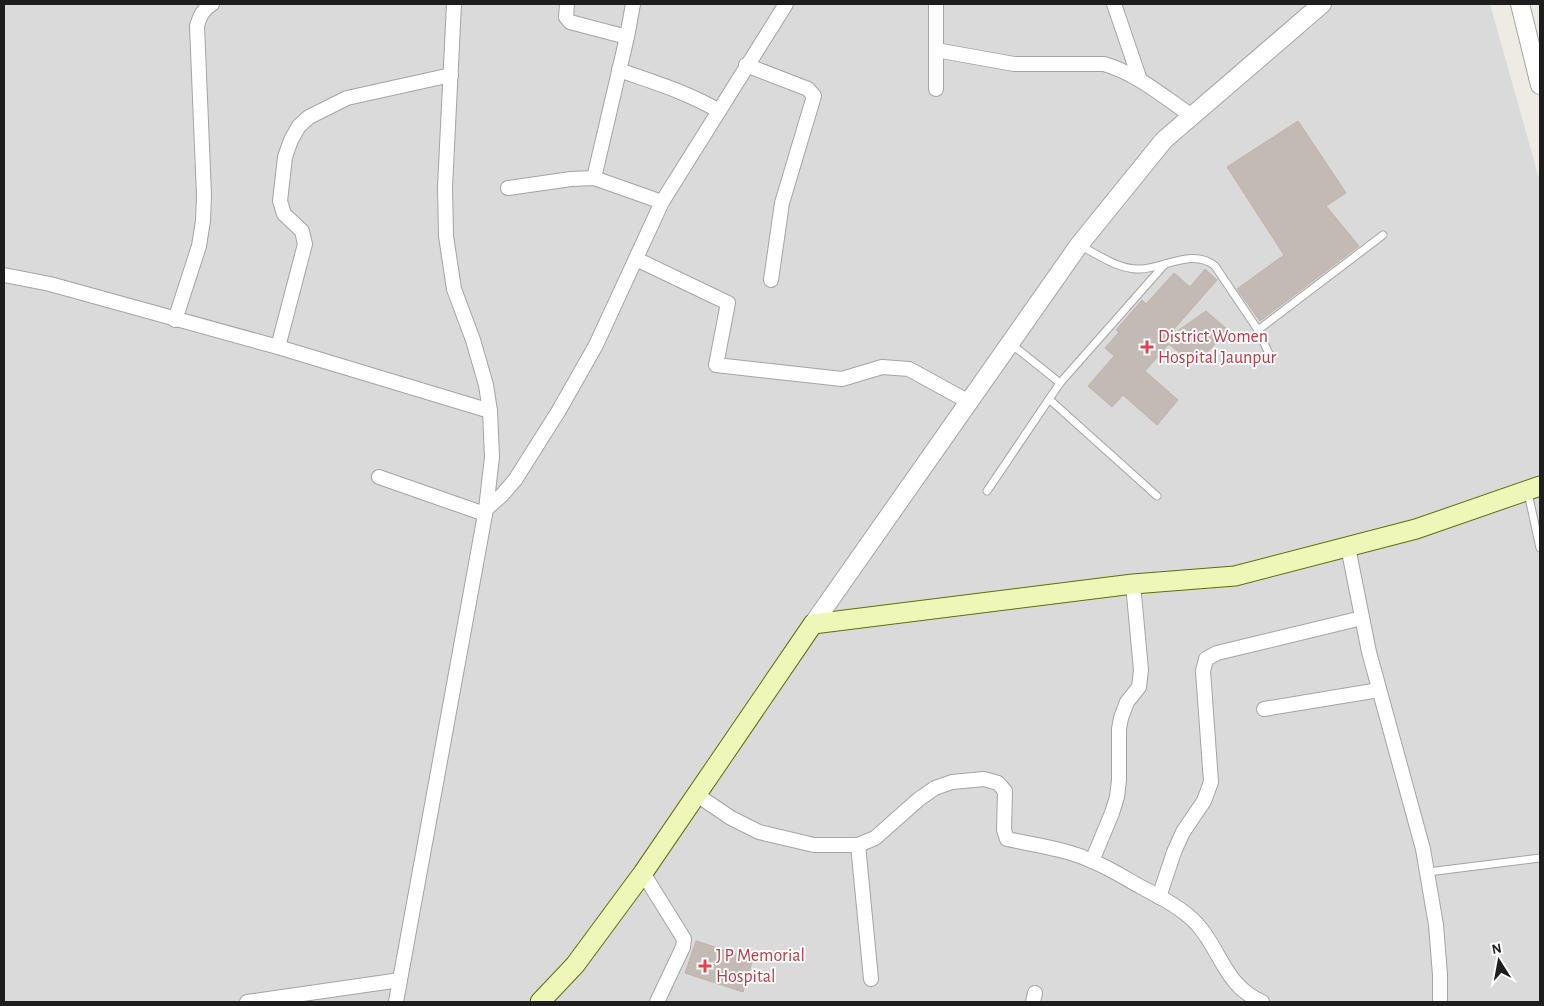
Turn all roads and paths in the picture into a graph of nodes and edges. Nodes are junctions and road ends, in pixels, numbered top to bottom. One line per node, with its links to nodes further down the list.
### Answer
1 (212, 4): 29 (street)
2 (454, 4): 14 (street)
3 (568, 4): 10 (street)
4 (633, 4): 10 (street)
5 (786, 4): 12 (street)
6 (936, 4): 11 (street)
7 (1114, 4): 15 (street)
8 (1322, 4): 19 (street)
9 (1520, 4): 16 (street)
10 (627, 37): 13 (street)
11 (936, 50): 15 (street); 17 (street)
12 (746, 65): 18 (street); 28 (street)
13 (619, 70): 18 (street); 20 (street)
14 (451, 75): 32 (street); 37 (street)
15 (1140, 80): 19 (street)
16 (1540, 85)
17 (936, 89)
18 (719, 111): 22 (street)
19 (1192, 116): 24 (street)
20 (594, 178): 21 (street); 22 (street)
21 (508, 188)
22 (662, 202): 25 (street)
23 (1383, 235): 30 (lane)
24 (1078, 245): 26 (lane); 31 (street)
25 (636, 259): 36 (street); 42 (street)
26 (1165, 264): 30 (lane); 34 (lane)
27 (4, 275): 29 (street)
28 (770, 280)
29 (175, 320): 32 (street)
30 (1258, 330): 33 (lane)
31 (1010, 343): 34 (lane); 36 (street)
32 (278, 347): 37 (street)
33 (1270, 356)
34 (1060, 383): 35 (lane)
35 (1048, 399): 40 (lane); 41 (lane)
36 (969, 402): 47 (street)
37 (490, 411): 42 (street)
38 (379, 477): 42 (street)
39 (1534, 488): 43 (main road); 44 (lane)
40 (987, 491)
41 (1157, 496)
42 (486, 511): 58 (street)
43 (1348, 547): 45 (main road); 46 (street)
44 (1540, 548)
45 (1133, 584): 47 (main road); 53 (street)
46 (1362, 618): 48 (street); 56 (street)
47 (813, 624): 50 (main road)
48 (1380, 690): 49 (street); 54 (street)
49 (1264, 709)
50 (697, 794): 51 (street); 55 (main road)
51 (858, 845): 53 (street); 57 (street)
52 (1540, 858): 54 (lane)
53 (1092, 861): 56 (street)
54 (1428, 872): 65 (street)
55 (643, 873): 62 (main road); 63 (street)
56 (1159, 896): 64 (street)
57 (871, 978)
58 (400, 980): 59 (street); 61 (street)
59 (316, 997): 60 (street)
60 (247, 1002)
61 (396, 1002)
62 (540, 1002)
63 (657, 1002)
64 (1262, 1002)
65 (1440, 1002)

